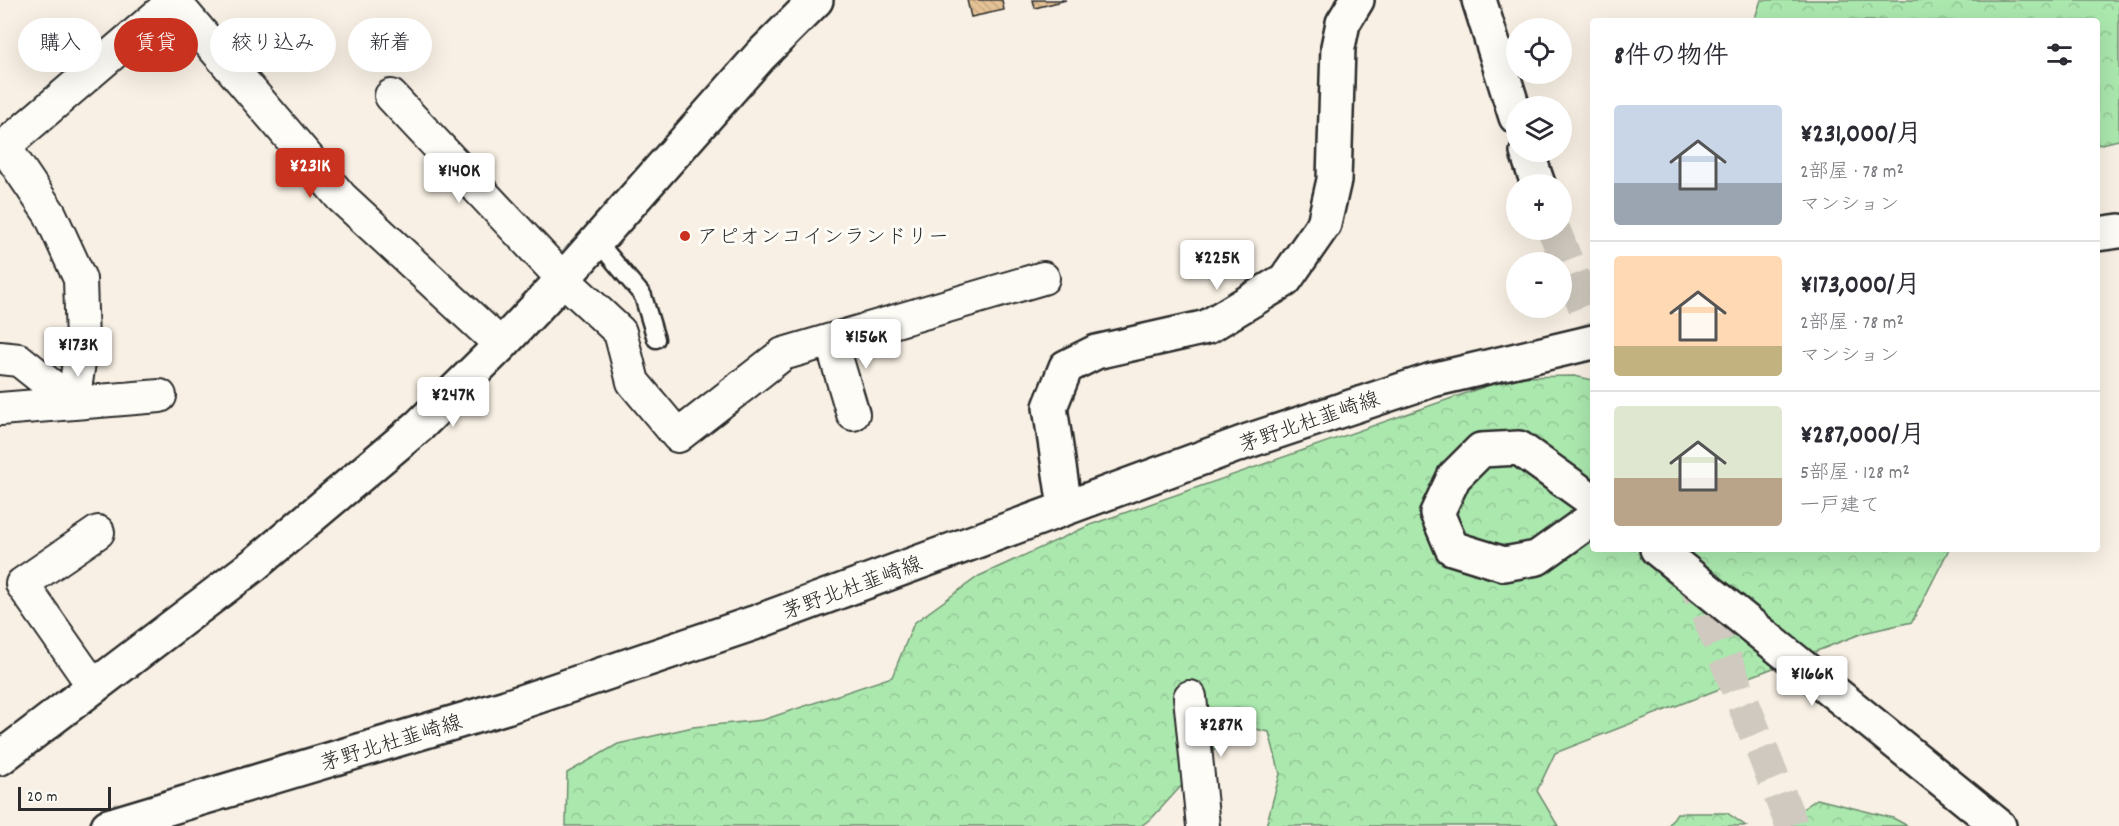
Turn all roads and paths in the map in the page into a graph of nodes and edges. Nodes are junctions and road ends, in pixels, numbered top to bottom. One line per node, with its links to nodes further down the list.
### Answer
1 (174, 0): 7 (street); 16 (street)
2 (816, 0): 10 (main road)
3 (1357, 0): 22 (main road)
4 (1479, 0): 6 (main road)
5 (391, 96): 12 (street)
6 (1509, 96)
7 (2, 148): 19 (street)
8 (2119, 231): 9 (main road)
9 (2100, 234)
10 (597, 241): 12 (main road); 13 (lane)
11 (1043, 278): 14 (street)
12 (563, 279): 14 (street); 16 (main road)
13 (656, 339)
14 (831, 340): 21 (street)
15 (1590, 343): 22 (main road, 茅野北杜韮崎線)
16 (501, 345): 25 (main road)
17 (0, 358): 19 (street)
18 (160, 396): 19 (street)
19 (73, 403): 20 (street)
20 (0, 409)
21 (853, 414)
22 (1065, 507): 28 (main road, 茅野北杜韮崎線)
23 (98, 532): 25 (street)
24 (1661, 552): 30 (main road)
25 (94, 687): 27 (main road)
26 (1190, 697): 29 (street)
27 (0, 758)
28 (108, 826)
29 (1203, 826)
30 (1999, 826)

